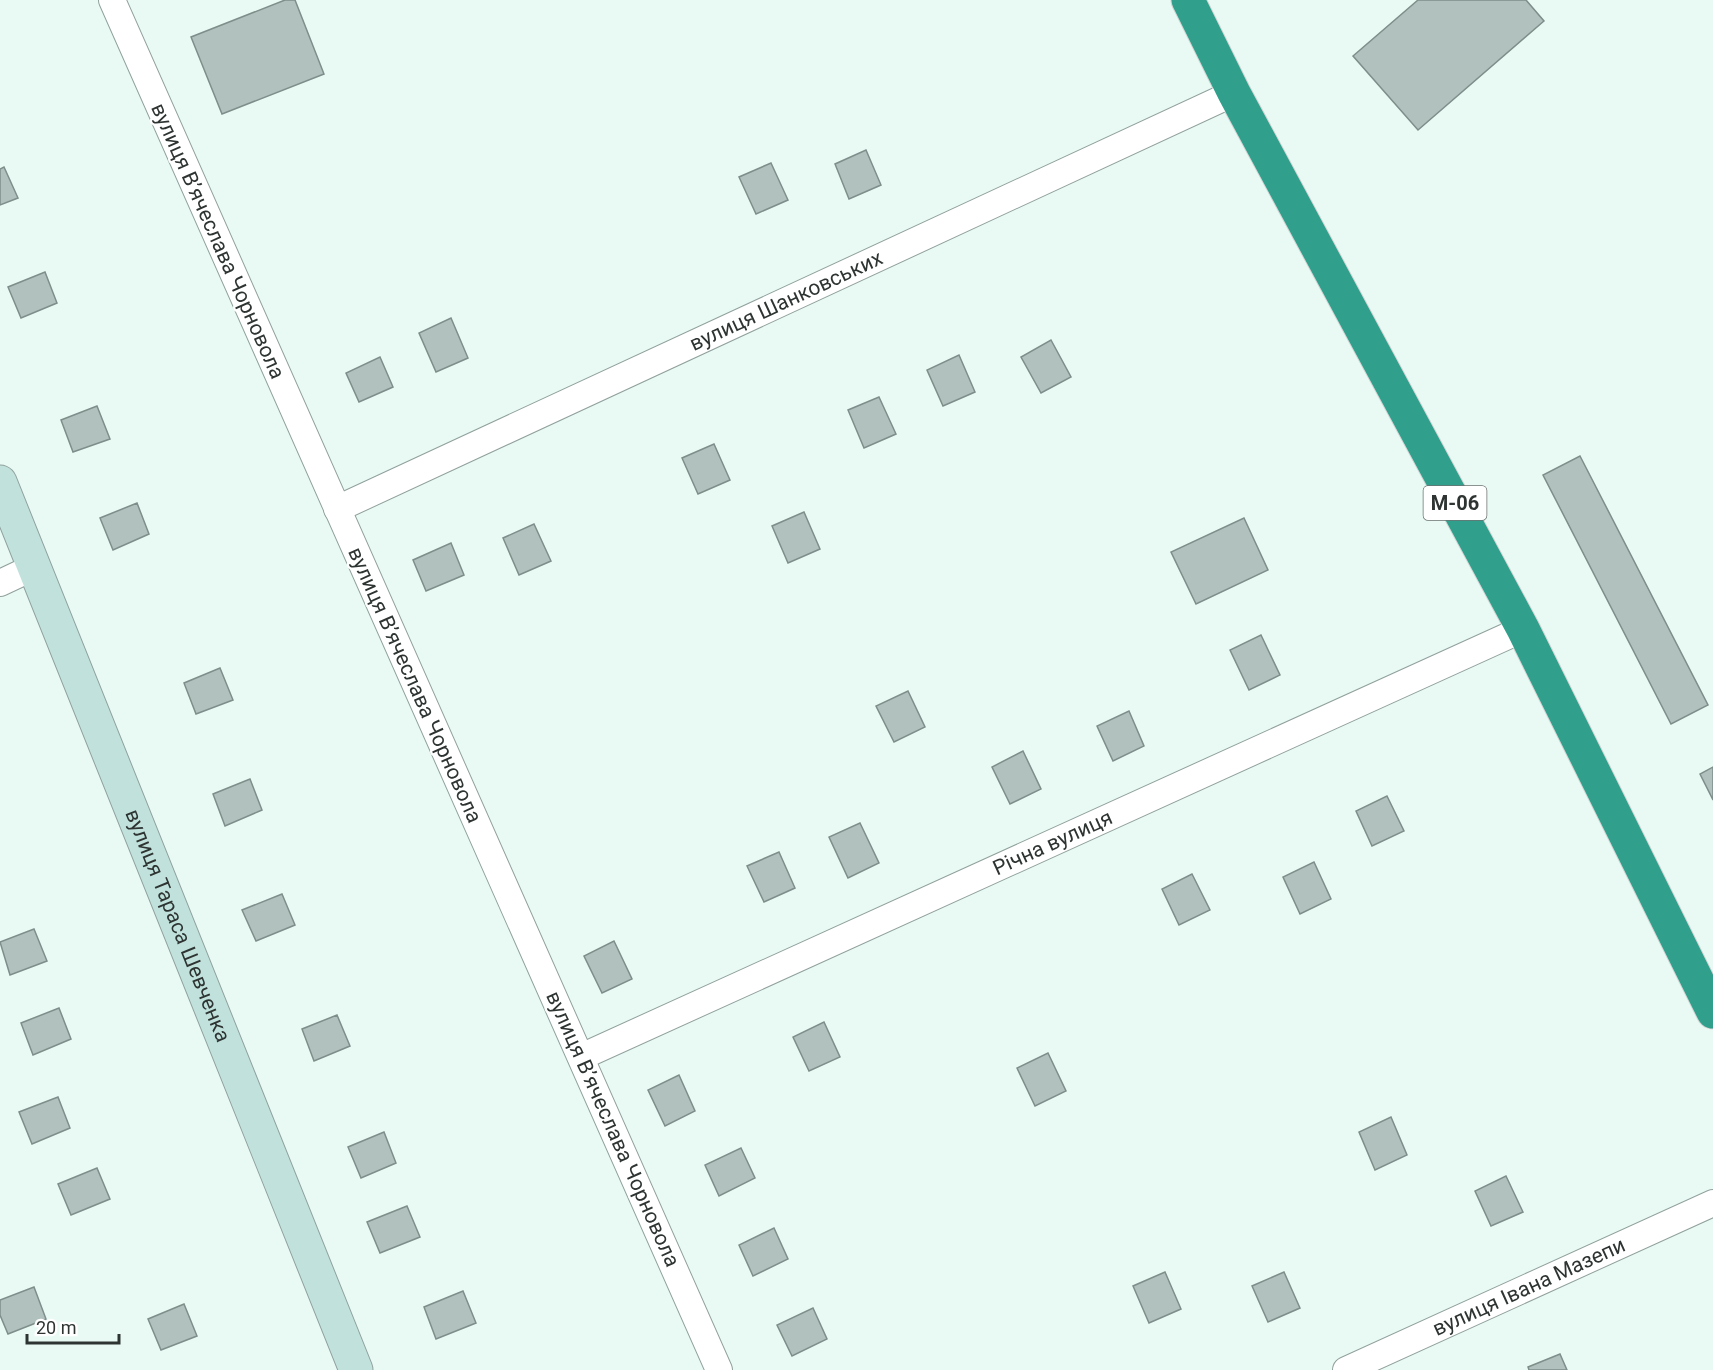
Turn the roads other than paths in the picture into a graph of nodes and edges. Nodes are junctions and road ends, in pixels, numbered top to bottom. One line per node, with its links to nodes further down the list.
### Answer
1 (112, 0): 5 (street, вулиця Вʼячеслава Чорновола)
2 (1188, 0): 3 (highway, М-06)
3 (1234, 93): 5 (street, вулиця Шанковських); 8 (highway, М-06)
4 (0, 482): 6 (street, вулиця Тараса Шевченка)
5 (337, 509): 10 (street, вулиця Вʼячеслава Чорновола)
6 (34, 567): 7 (street); 12 (street, вулиця Тараса Шевченка)
7 (0, 583)
8 (1523, 629): 9 (highway, М-06); 10 (street, Річна вулиця)
9 (1713, 1012)
10 (581, 1057): 13 (street, вулиця Вʼячеслава Чорновола)
11 (1713, 1203): 14 (street, вулиця Івана Мазепи)
12 (356, 1370)
13 (719, 1370)
14 (1346, 1370)

